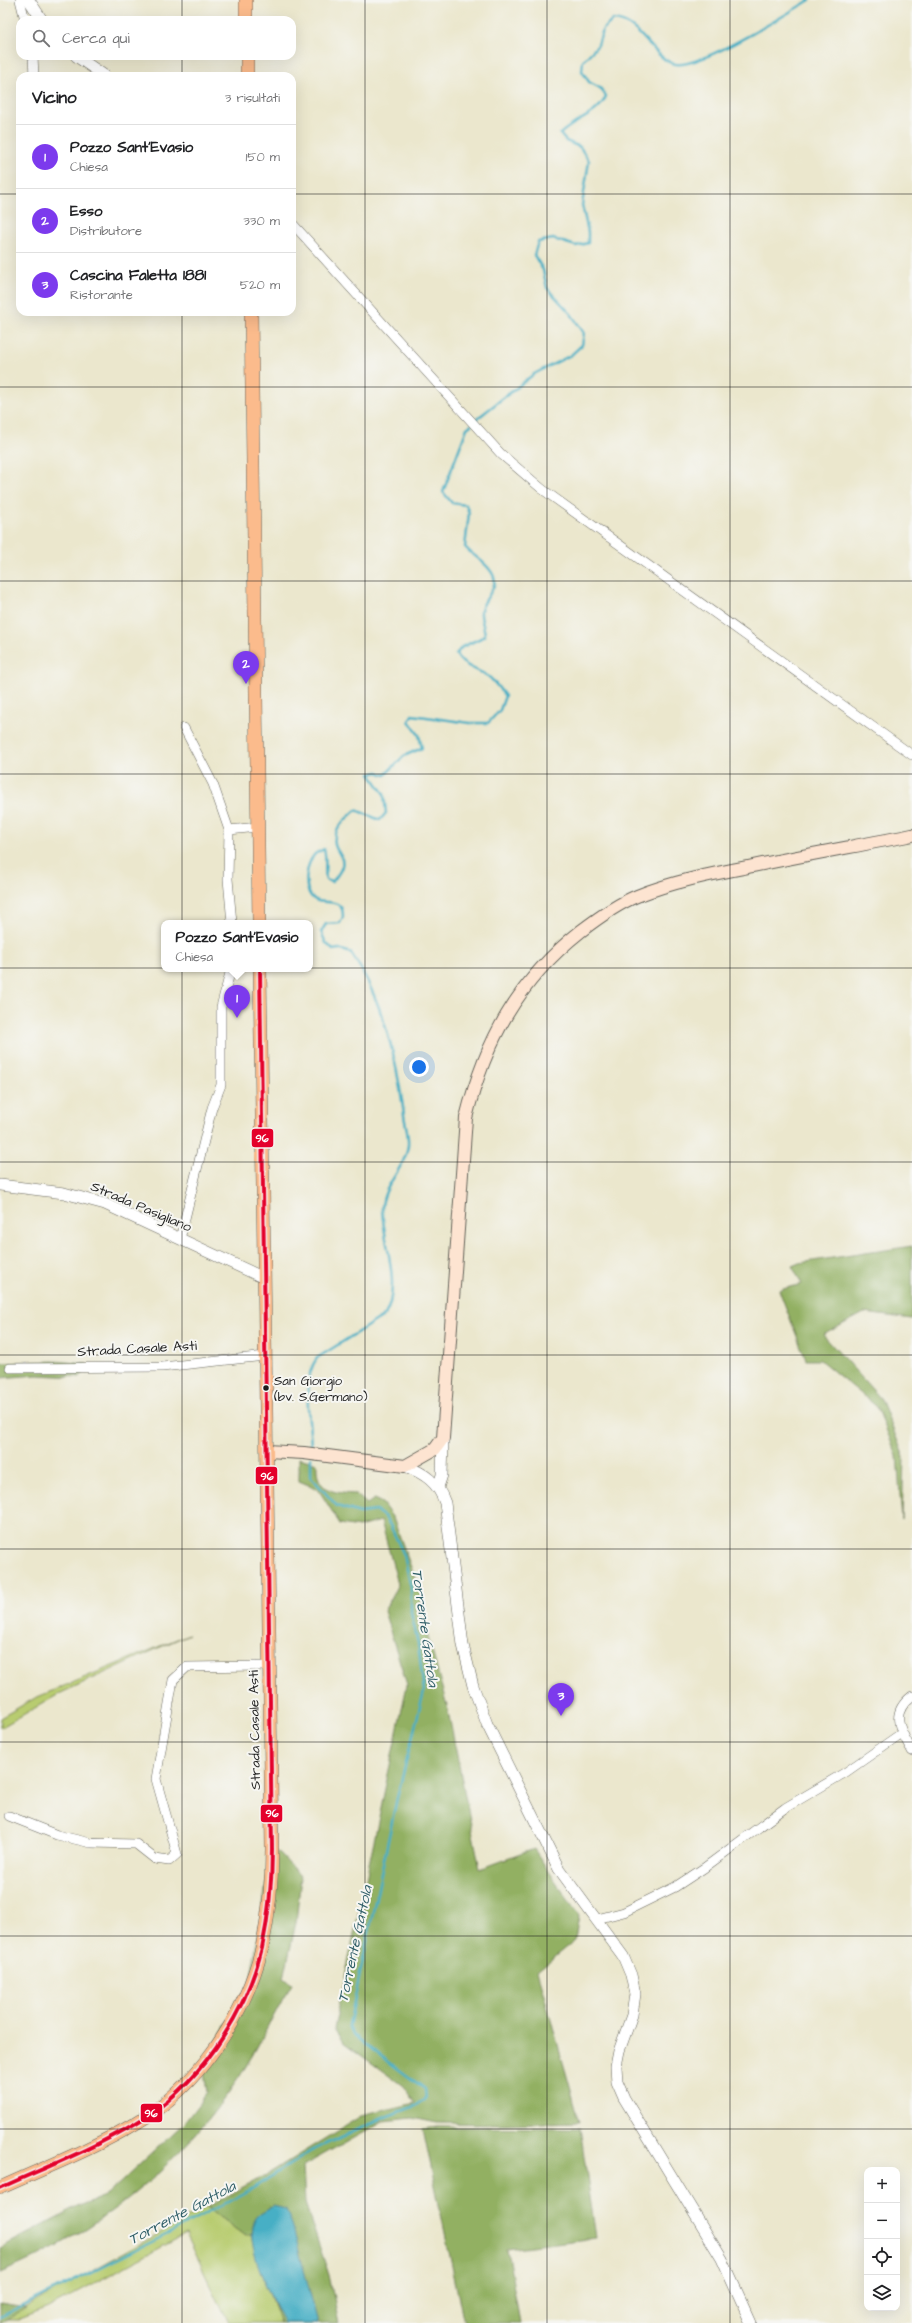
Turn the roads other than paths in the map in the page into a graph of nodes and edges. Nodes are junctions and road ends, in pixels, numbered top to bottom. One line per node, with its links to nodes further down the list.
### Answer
1 (20, 0): 4 (street)
2 (29, 0): 5 (street)
3 (246, 0): 6 (main road)
4 (24, 16)
5 (39, 16)
6 (246, 16)
7 (34, 60): 10 (street)
8 (82, 60): 11 (street)
9 (247, 60): 12 (main road)
10 (34, 72)
11 (99, 72)
12 (247, 72)
13 (296, 228): 16 (street)
14 (251, 316): 17 (main road)
15 (184, 728): 18 (street)
16 (912, 755)
17 (258, 827): 18 (street); 21 (main road)
18 (229, 830): 20 (street)
19 (912, 835): 29 (main road)
20 (232, 920)
21 (259, 920)
22 (230, 972): 25 (street)
23 (260, 972): 26 (main road, Strada Casale Asti)
24 (0, 1185): 25 (street, Strada Pasigliano)
25 (180, 1239): 26 (street, Strada Pasigliano)
26 (264, 1278): 27 (main road, Strada Casale Asti)
27 (265, 1356): 28 (street, Strada Casale Asti); 30 (main road, Strada Casale Asti)
28 (10, 1368)
29 (443, 1438): 31 (main road); 32 (street)
30 (266, 1451): 31 (main road); 33 (main road, Strada Casale Asti)
31 (405, 1466): 32 (street)
32 (438, 1487): 38 (street)
33 (270, 1666): 37 (street); 39 (main road, Strada Casale Asti)
34 (912, 1696): 35 (street)
35 (902, 1733): 36 (street); 38 (street)
36 (912, 1751)
37 (9, 1816)
38 (597, 1919): 40 (street)
39 (0, 2188)
40 (751, 2323)

